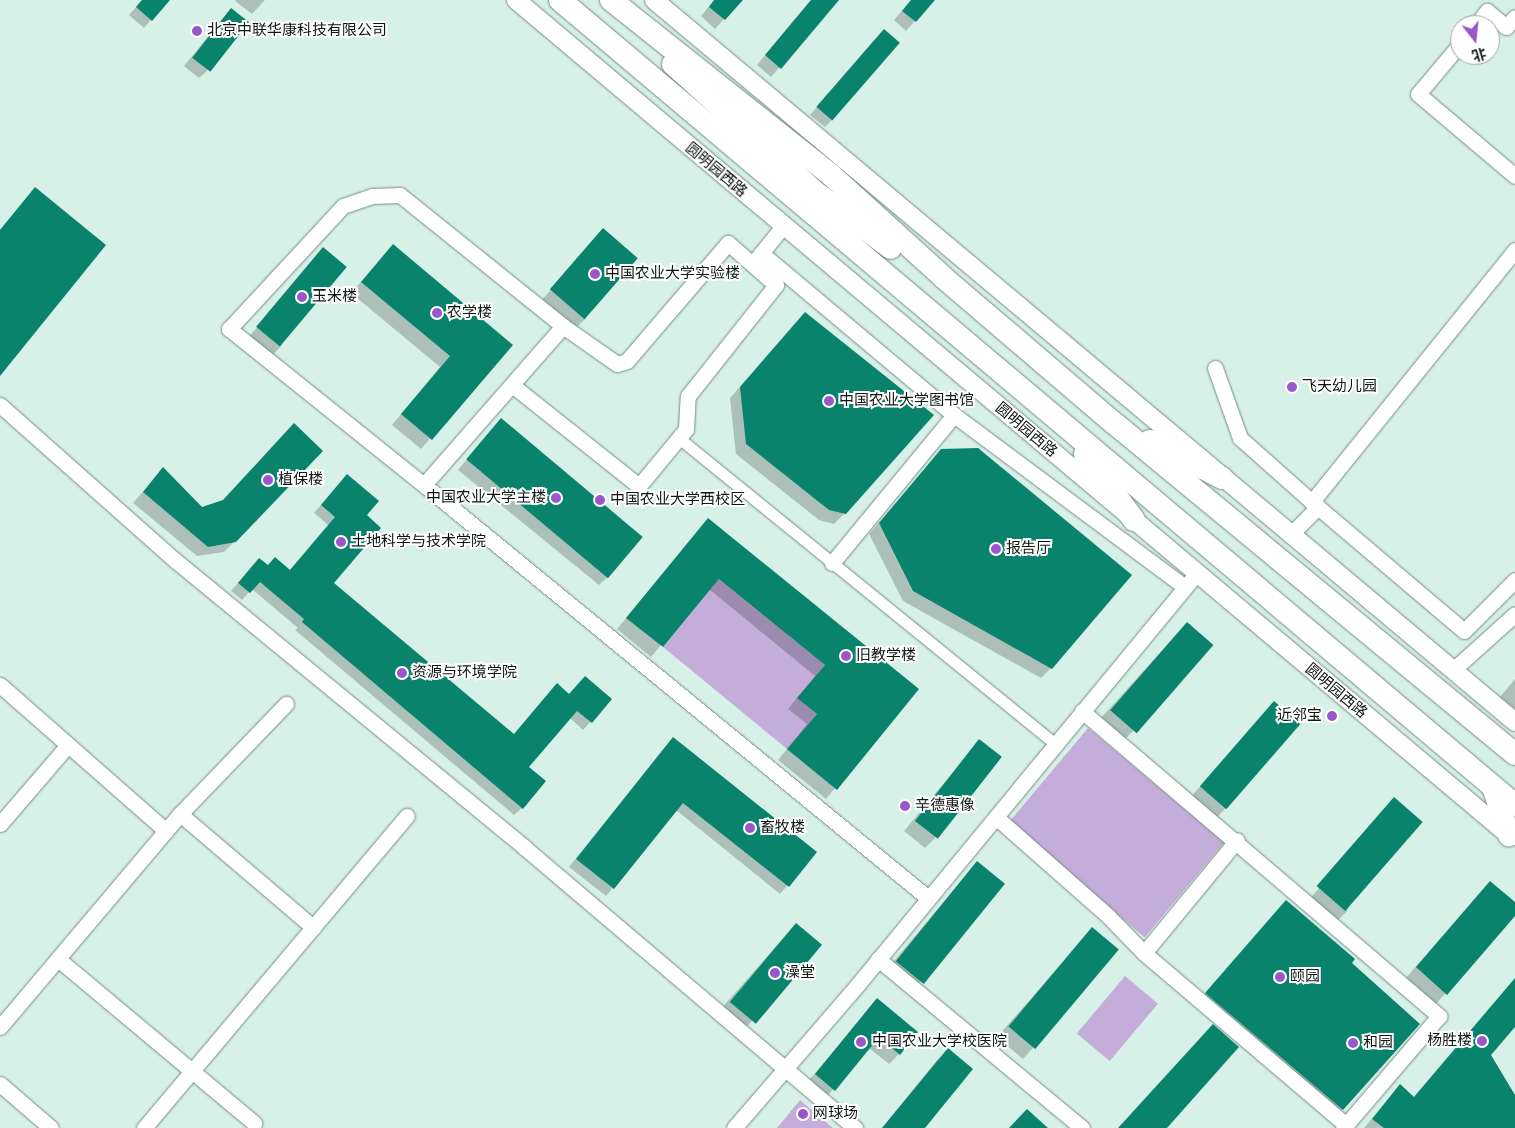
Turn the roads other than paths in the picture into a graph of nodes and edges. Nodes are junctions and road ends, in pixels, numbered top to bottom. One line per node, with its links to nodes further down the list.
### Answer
1 (516, 0): 9 (street, 圆明园西路)
2 (560, 0): 18 (main road, 圆明园西路)
3 (611, 0): 17 (main road)
4 (654, 0): 20 (street)
5 (1515, 17): 6 (street)
6 (1500, 21)
7 (1450, 56): 8 (street)
8 (1515, 176)
9 (783, 226): 11 (street); 23 (street, 圆明园西路)
10 (1515, 250): 22 (street)
11 (756, 259): 12 (street); 16 (street); 19 (street)
12 (563, 326): 14 (street); 21 (street)
13 (1216, 368): 22 (street)
14 (512, 385): 19 (street); 21 (street)
15 (0, 405): 52 (street)
16 (954, 415): 25 (street); 26 (street)
17 (1114, 423): 20 (main road); 36 (main road)
18 (1069, 431): 23 (main road); 37 (main road, 圆明园西路)
19 (680, 439): 25 (street)
20 (1222, 478): 24 (street)
21 (424, 485): 46 (street)
22 (1315, 504): 24 (street); 27 (street)
23 (1134, 520): 26 (street, 圆明园西路)
24 (1290, 535): 29 (street)
25 (832, 563): 35 (street)
26 (1191, 580): 32 (street); 44 (street, 圆明园西路)
27 (1515, 580)
28 (1515, 614): 29 (street)
29 (1454, 670): 33 (street)
30 (0, 685): 34 (street)
31 (286, 704): 39 (street)
32 (1082, 711): 35 (street); 45 (street)
33 (1515, 722)
34 (68, 744): 42 (street); 43 (street)
35 (1055, 744): 41 (street)
36 (1515, 754)
37 (1493, 786): 38 (main road, 圆明园西路); 44 (main road)
38 (1515, 805)
39 (180, 814): 43 (street); 47 (street)
40 (407, 816): 47 (street)
41 (997, 818): 46 (street); 48 (street)
42 (0, 824)
43 (166, 831): 49 (street)
44 (1512, 838)
45 (1237, 840): 48 (street); 56 (street)
46 (928, 898): 50 (street)
47 (313, 927): 53 (street)
48 (1144, 953): 56 (street)
49 (58, 958): 51 (street); 53 (street)
50 (878, 959): 52 (street); 61 (street)
51 (0, 1027)
52 (783, 1069): 59 (street); 60 (street)
53 (192, 1071): 55 (street); 58 (street)
54 (0, 1084): 57 (street)
55 (254, 1123)
56 (1345, 1126)
57 (51, 1128)
58 (144, 1128)
59 (734, 1128)
60 (855, 1128)
61 (1082, 1128)

